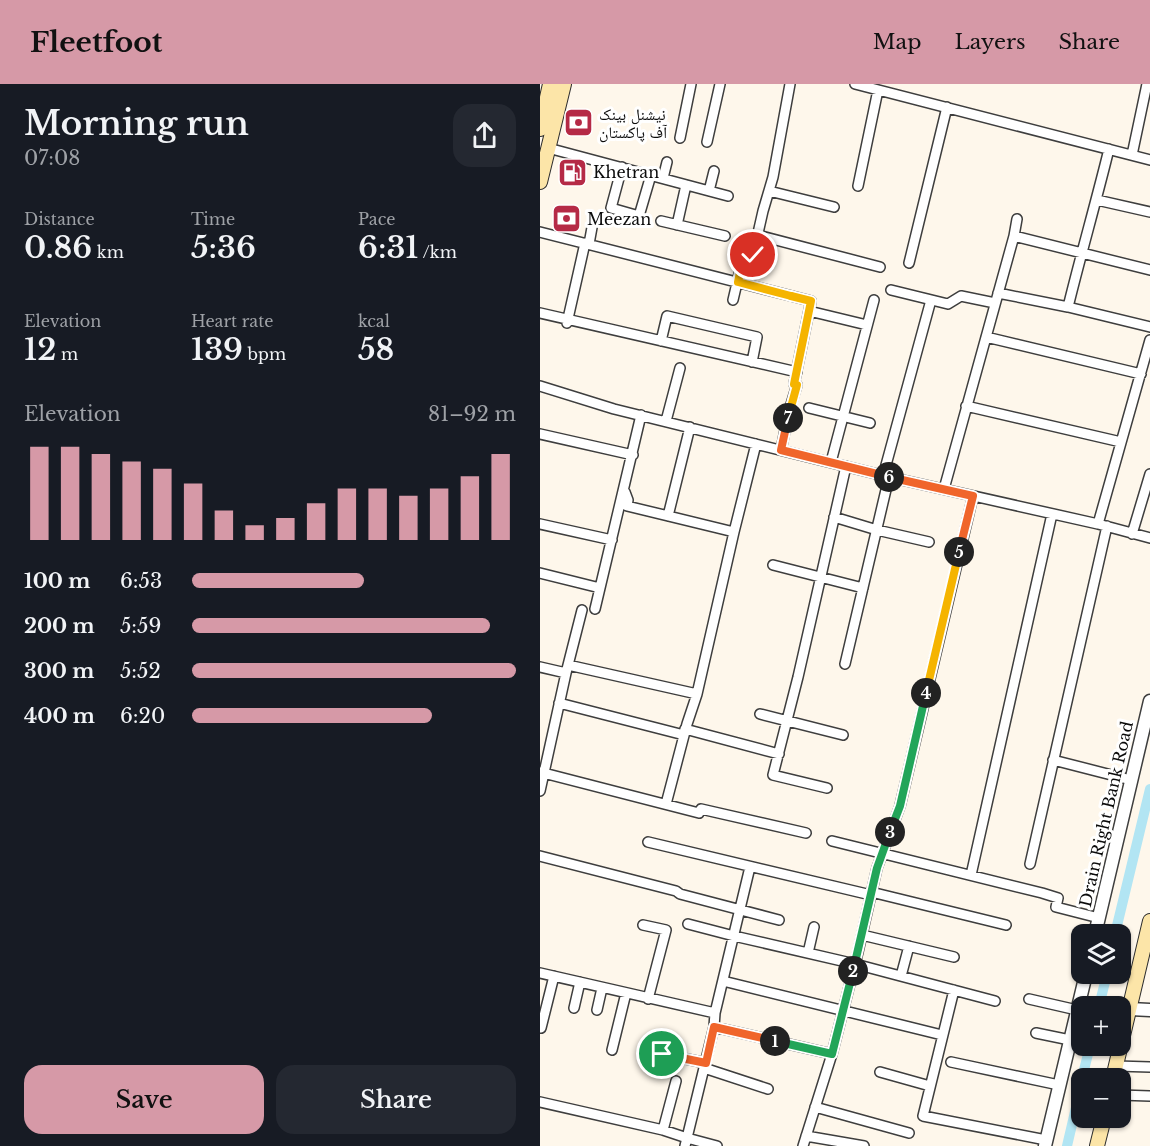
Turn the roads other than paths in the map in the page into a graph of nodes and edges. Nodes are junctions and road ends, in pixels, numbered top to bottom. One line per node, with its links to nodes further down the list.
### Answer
1 (550, 84): 10 (main road)
2 (564, 84): 13 (main road)
3 (691, 84): 11 (street)
4 (720, 84): 12 (street)
5 (790, 84): 26 (street)
6 (855, 84): 8 (street)
7 (1147, 84): 15 (street)
8 (878, 90): 9 (street); 24 (street)
9 (947, 107): 14 (street); 43 (street)
10 (540, 129)
11 (680, 138)
12 (707, 142)
13 (548, 148): 18 (street); 22 (main road)
14 (1109, 150): 15 (street); 28 (street)
15 (1132, 155): 16 (street)
16 (1150, 160)
17 (667, 162): 21 (street)
18 (622, 167): 20 (street); 20 (street)
19 (714, 171): 25 (street)
20 (651, 175): 21 (street)
21 (663, 178): 23 (street)
22 (540, 182)
23 (686, 185): 25 (street); 34 (street)
24 (858, 186)
25 (709, 191): 27 (street)
26 (769, 191): 29 (street); 36 (street)
27 (728, 196)
28 (1097, 200): 30 (street); 40 (street)
29 (834, 207)
30 (1150, 212)
31 (1017, 219): 38 (street)
32 (593, 222): 39 (street)
33 (661, 222): 34 (street)
34 (677, 225): 37 (street)
35 (540, 232): 39 (street)
36 (757, 235): 41 (street); 44 (street)
37 (725, 236)
38 (1014, 236): 40 (street); 48 (street)
39 (587, 244): 46 (street); 55 (street)
40 (1081, 253): 45 (street); 52 (street)
41 (753, 255): 42 (street); 46 (street)
42 (763, 258)
43 (909, 262)
44 (880, 267)
45 (1150, 270)
46 (738, 282): 49 (street); 53 (street)
47 (891, 290): 51 (street)
48 (997, 298): 51 (street); 52 (street); 58 (street)
49 (733, 300)
50 (874, 300): 56 (street)
51 (931, 300): 81 (street)
52 (1068, 307): 57 (street)
53 (809, 311): 56 (street); 63 (street)
54 (540, 313): 55 (street)
55 (567, 322): 60 (street)
56 (867, 325): 69 (street)
57 (1150, 327)
58 (986, 337): 64 (street); 66 (street)
59 (1150, 340): 64 (street)
60 (661, 341): 61 (street); 61 (street)
61 (752, 362): 63 (street)
62 (680, 368): 70 (street)
63 (797, 372): 76 (street)
64 (1141, 374): 74 (street)
65 (540, 386): 68 (street)
66 (966, 406): 74 (street); 83 (street)
67 (809, 408): 69 (street)
68 (641, 415): 70 (street); 77 (street)
69 (844, 416): 71 (street); 78 (street)
70 (666, 421): 72 (street)
71 (870, 423)
72 (690, 427): 75 (street); 86 (street)
73 (540, 434): 77 (street)
74 (1121, 442): 89 (street)
75 (756, 444): 76 (street); 91 (street)
76 (781, 450): 78 (street)
77 (633, 455): 82 (street)
78 (831, 462): 79 (street)
79 (846, 466): 81 (street); 87 (street)
80 (1150, 474): 92 (street)
81 (886, 476): 83 (street); 90 (street)
82 (624, 489): 86 (street); 94 (street)
83 (944, 489): 84 (street)
84 (973, 496): 85 (street); 123 (street)
85 (1052, 514): 89 (street); 127 (street)
86 (668, 516): 91 (street)
87 (834, 517): 90 (street); 98 (street)
88 (540, 524): 94 (street)
89 (1102, 525): 92 (street); 114 (street)
90 (877, 530): 95 (street); 100 (street)
91 (734, 532): 106 (street)
92 (1132, 534): 93 (street)
93 (1150, 538)
94 (612, 540): 99 (street)
95 (929, 542)
96 (773, 565): 98 (street)
97 (540, 573): 99 (street)
98 (821, 577): 100 (street); 110 (street)
99 (600, 588): 101 (street)
100 (863, 588): 103 (street)
101 (595, 609)
102 (582, 610): 105 (street)
103 (845, 664)
104 (540, 667): 105 (street)
105 (567, 669): 106 (street); 108 (street)
106 (697, 694): 111 (street)
107 (1150, 701): 116 (street, Drain Right Bank Road)
108 (559, 704): 111 (street); 115 (street)
109 (760, 714): 110 (street)
110 (787, 720): 112 (street); 113 (street)
111 (685, 732): 113 (street); 119 (street)
112 (843, 735)
113 (779, 754): 117 (street)
114 (1053, 760): 116 (street); 125 (street)
115 (542, 773): 118 (street); 119 (street)
116 (1131, 780): 130 (street, Drain Right Bank Road)
117 (827, 788)
118 (540, 791)
119 (666, 804): 120 (street)
120 (806, 833)
121 (832, 841): 123 (street)
122 (648, 842): 126 (street)
123 (882, 854): 127 (street); 128 (street)
124 (540, 856): 129 (street)
125 (1030, 864)
126 (750, 867): 128 (street); 129 (street)
127 (970, 875): 130 (street)
128 (871, 893): 135 (street); 138 (street)
129 (740, 910): 131 (street); 139 (street)
130 (1099, 918): 133 (street, Drain Right Bank Road)
131 (779, 920)
132 (688, 924): 139 (street)
133 (1098, 924)
134 (643, 925): 152 (street)
135 (1006, 925)
136 (1150, 925): 155 (main road)
137 (814, 927): 141 (street)
138 (862, 935): 140 (street); 143 (street)
139 (734, 936): 141 (street); 147 (street)
140 (909, 946): 142 (street); 146 (street)
141 (808, 953): 143 (street)
142 (954, 957)
143 (855, 964): 146 (street); 161 (street)
144 (540, 973): 145 (street)
145 (554, 976): 148 (street); 164 (street)
146 (902, 976): 150 (street)
147 (723, 981): 161 (street); 162 (street)
148 (580, 982): 149 (street); 156 (street)
149 (602, 988): 151 (street); 158 (street)
150 (954, 990): 154 (street); 166 (street)
151 (626, 993): 152 (street); 169 (street)
152 (648, 999): 162 (street)
153 (1029, 999): 157 (street)
154 (995, 1000)
155 (1131, 1006)
156 (573, 1008)
157 (1071, 1009)
158 (597, 1010)
159 (1131, 1010): 160 (street)
160 (1150, 1010)
161 (843, 1011): 166 (street); 171 (street)
162 (716, 1013): 163 (street)
163 (714, 1027): 171 (street); 173 (street)
164 (541, 1028)
165 (1036, 1033): 168 (street)
166 (942, 1035): 179 (street)
167 (1071, 1036): 168 (street)
168 (1070, 1040): 178 (street)
169 (612, 1050)
170 (662, 1054): 173 (street)
171 (832, 1054): 184 (street)
172 (951, 1062): 178 (street)
173 (705, 1065): 180 (street); 189 (street)
174 (1150, 1067): 175 (street)
175 (1131, 1070)
176 (880, 1072): 179 (street)
177 (676, 1081): 186 (street)
178 (1059, 1085): 190 (street)
179 (930, 1086): 190 (street)
180 (768, 1089)
181 (1131, 1095): 182 (street)
182 (1150, 1096)
183 (540, 1102): 186 (street)
184 (815, 1107): 187 (street); 188 (street)
185 (1102, 1128): 193 (main road)
186 (663, 1130): 189 (street)
187 (909, 1132)
188 (804, 1141): 192 (street)
189 (686, 1142): 191 (street)
190 (1046, 1143)
191 (717, 1146)
192 (864, 1146)
193 (1097, 1146)

